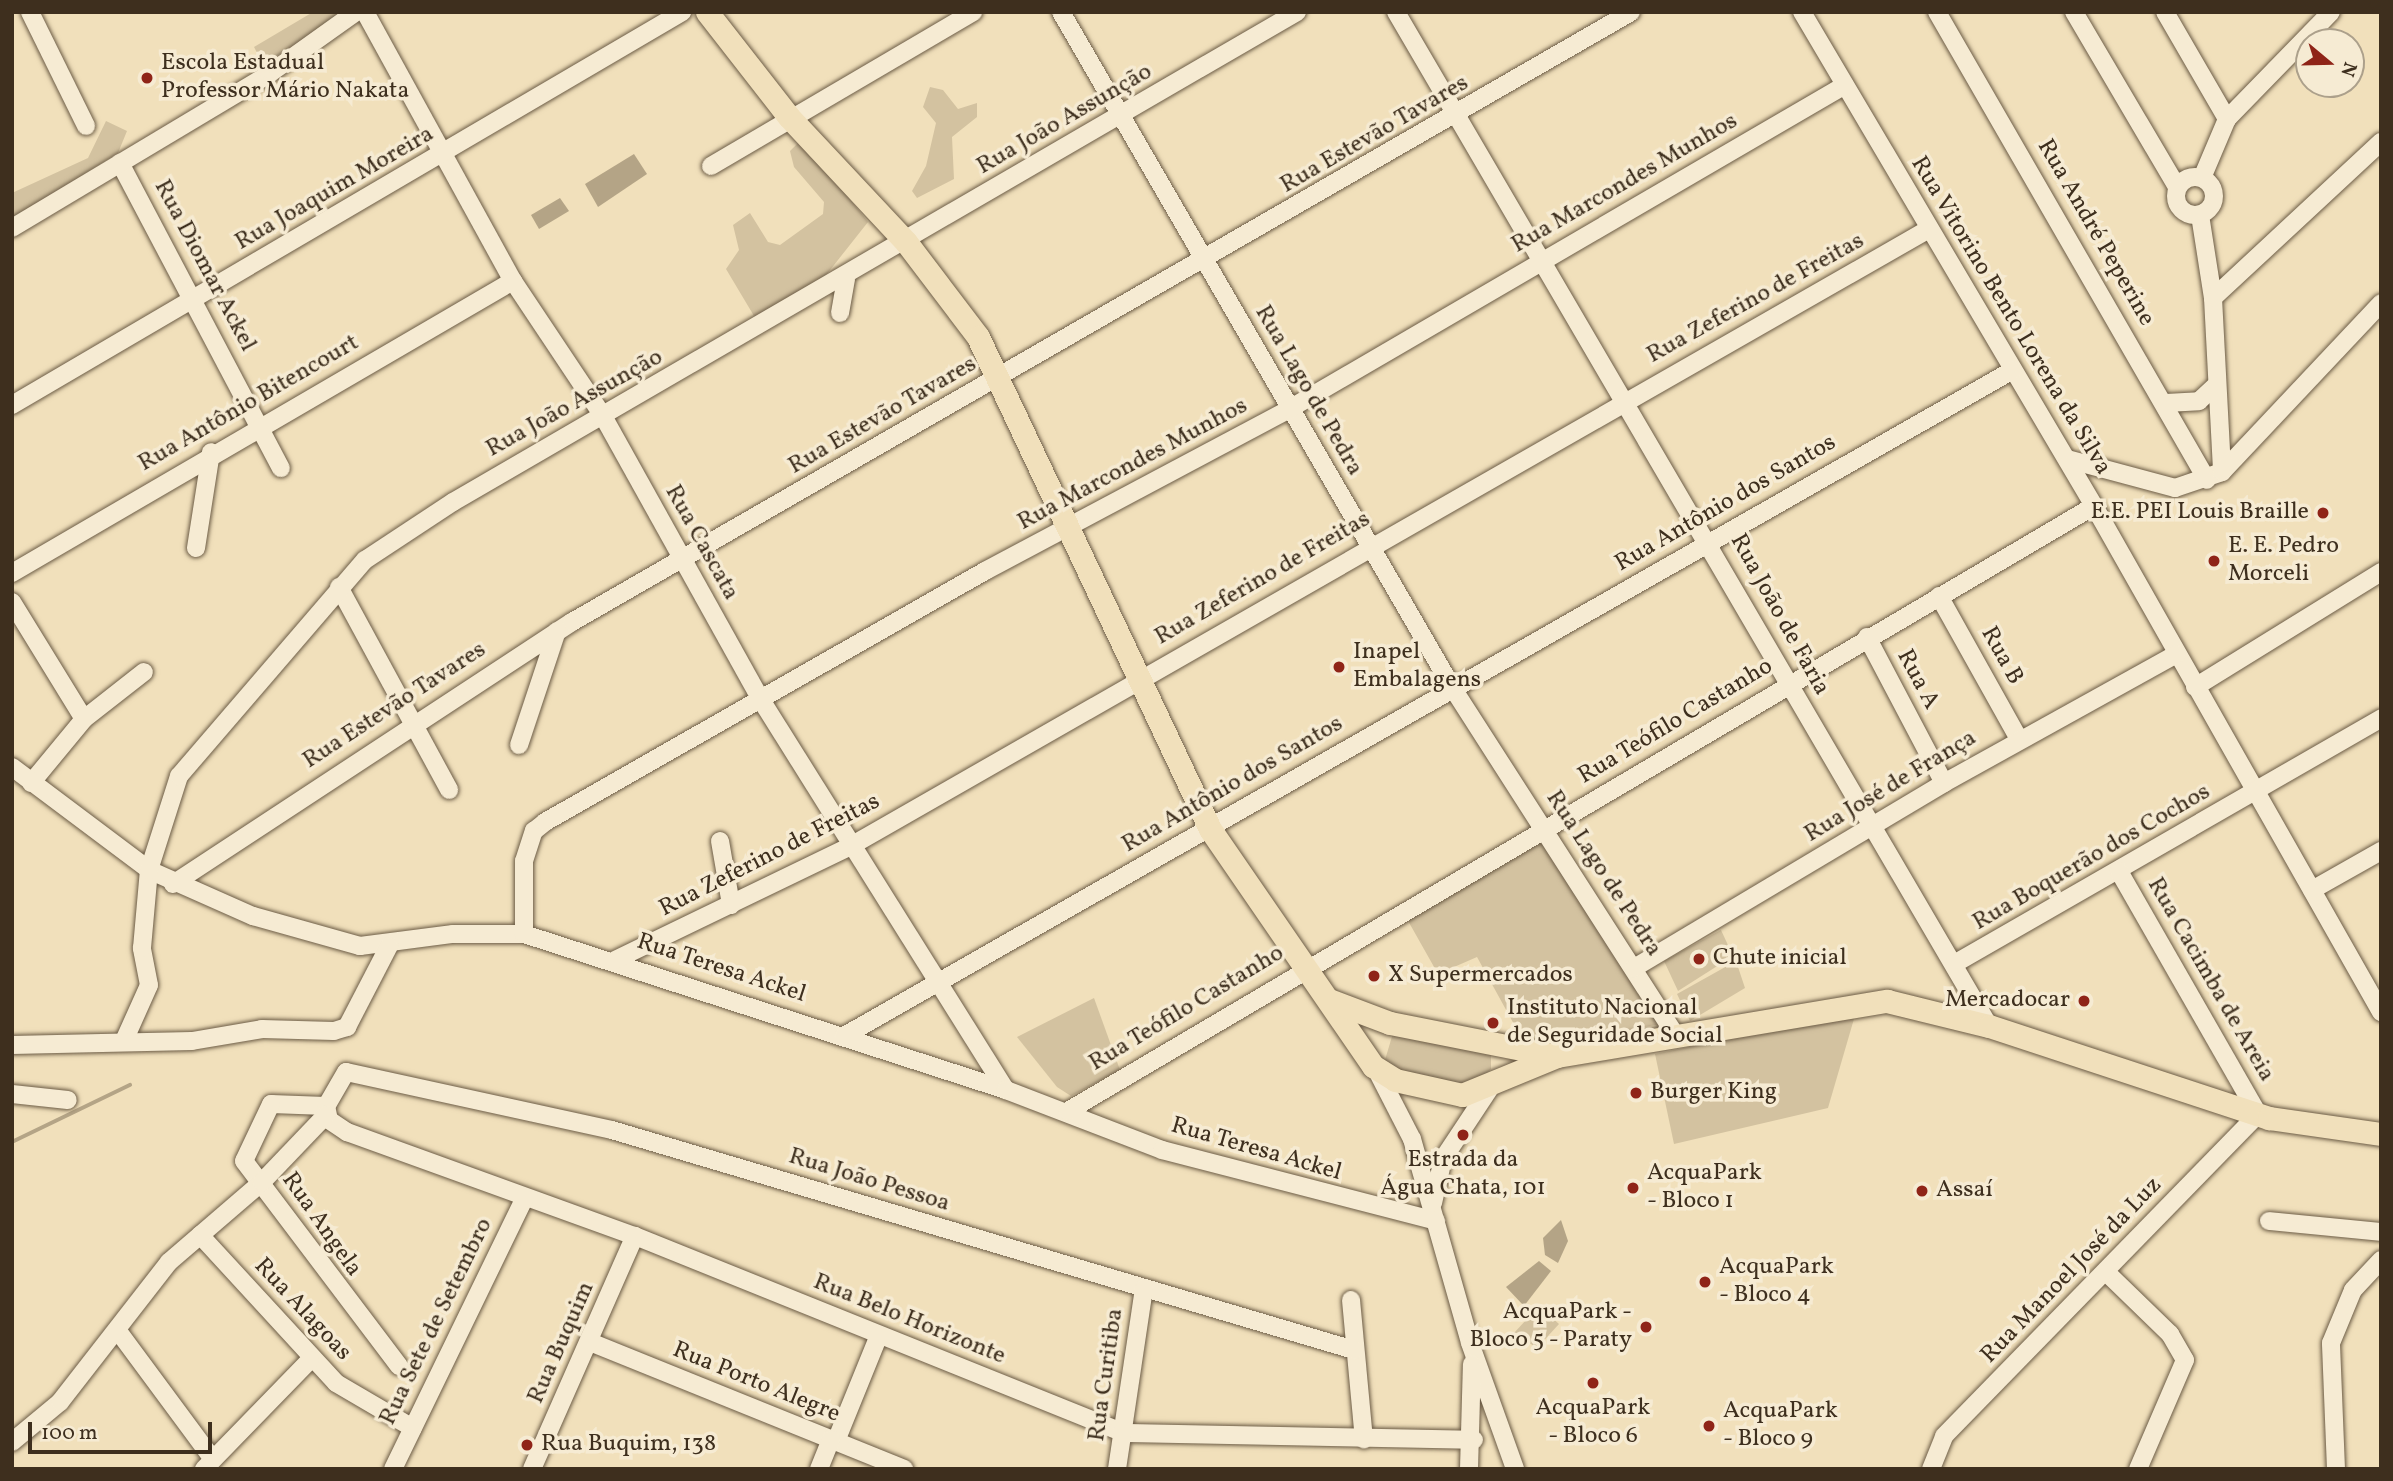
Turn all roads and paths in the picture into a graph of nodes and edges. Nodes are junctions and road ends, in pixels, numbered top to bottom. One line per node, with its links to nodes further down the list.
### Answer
1 (19, 12): 17 (street)
2 (30, 12): 23 (street)
3 (356, 12): 26 (street)
4 (365, 12): 25 (street, Rua Cascata)
5 (682, 12): 25 (street, Rua Joaquim Moreira)
6 (707, 12): 20 (main road)
7 (973, 12): 20 (street)
8 (1061, 12): 19 (street, Rua Lago de Pedra)
9 (1297, 12): 19 (street, Rua João Assunção)
10 (1396, 12): 21 (street, Rua João de Faria)
11 (1631, 12): 21 (street, Rua Estevão Tavares)
12 (1802, 12): 18 (street, Rua Vitorino Bento Lorena da Silva)
13 (1937, 12): 46 (street, Rua André Peperine)
14 (2074, 12): 29 (street)
15 (2165, 12): 22 (street)
16 (2331, 12): 22 (street)
17 (12, 15)
18 (1845, 85): 32 (street, Rua Vitorino Bento Lorena da Silva); 34 (street, Rua Marcondes Munhos)
19 (1121, 116): 33 (street, Rua João Assunção); 35 (street, Rua Lago de Pedra)
20 (789, 117): 27 (street); 33 (main road)
21 (1454, 117): 34 (street, Rua João de Faria); 35 (street, Rua Estevão Tavares)
22 (2227, 119): 28 (street)
23 (86, 126)
24 (2381, 142): 39 (street)
25 (443, 155): 37 (street, Rua Cascata); 38 (street, Rua Joaquim Moreira)
26 (120, 163): 31 (street); 38 (street, Rua Diomar Ackel)
27 (711, 166)
28 (2202, 178): 29 (street); 30 (street)
29 (2178, 187): 30 (street)
30 (2200, 215): 39 (street)
31 (12, 228)
32 (1930, 229): 42 (street, Rua Vitorino Bento Lorena da Silva); 45 (street, Rua Zeferino de Freitas)
33 (906, 243): 36 (street, Rua João Assunção); 43 (main road)
34 (1541, 260): 45 (street, Rua João de Faria); 48 (street, Rua Marcondes Munhos)
35 (1206, 262): 43 (street, Rua Estevão Tavares); 48 (street, Rua Lago de Pedra)
36 (846, 279): 41 (street); 49 (street, Rua João Assunção)
37 (513, 281): 49 (street, Rua Cascata); 50 (street, Rua Antônio Bitencourt)
38 (196, 298): 47 (street, Rua Joaquim Moreira); 50 (street, Rua Diomar Ackel)
39 (2213, 298): 44 (street)
40 (2381, 303): 54 (street)
41 (840, 313)
42 (2013, 370): 52 (street, Rua Vitorino Bento Lorena da Silva); 57 (street, Rua Antônio dos Santos)
43 (1001, 377): 56 (main road); 60 (street, Rua Estevão Tavares)
44 (2215, 386): 46 (street); 54 (street)
45 (1625, 401): 57 (street, Rua João de Faria); 58 (street, Rua Zeferino de Freitas)
46 (2166, 403): 54 (street, Rua André Peperine)
47 (12, 405)
48 (1291, 408): 56 (street, Rua Marcondes Munhos); 58 (street, Rua Lago de Pedra)
49 (603, 416): 60 (street, Rua Cascata); 63 (street, Rua João Assunção)
50 (260, 426): 51 (street, Rua Antônio Bitencourt); 53 (street, Rua Diomar Ackel)
51 (211, 452): 59 (street); 62 (street, Rua Antônio Bitencourt)
52 (2067, 459): 54 (street); 55 (street, Rua Vitorino Bento Lorena da Silva)
53 (281, 468)
54 (2214, 476)
55 (2094, 506): 64 (street, Rua Teófilo Castanho); 68 (street, Rua Vitorino Bento Lorena da Silva)
56 (1069, 527): 70 (main road); 74 (street, Rua Marcondes Munhos)
57 (1710, 541): 71 (street, Rua João de Faria); 72 (street, Rua Antônio dos Santos)
58 (1368, 547): 70 (street, Rua Zeferino de Freitas); 72 (street, Rua Lago de Pedra)
59 (196, 548)
60 (681, 558): 66 (street, Rua Estevão Tavares); 74 (street, Rua Cascata)
61 (2381, 572): 73 (street)
62 (12, 573)
63 (339, 587): 77 (street); 91 (street, Rua João Assunção)
64 (1940, 596): 67 (street, Rua Teófilo Castanho); 78 (street, Rua B)
65 (12, 602): 76 (street)
66 (557, 632): 77 (street, Rua Estevão Tavares); 79 (street)
67 (1867, 638): 71 (street, Rua Teófilo Castanho); 82 (street, Rua A)
68 (2177, 654): 73 (street, Rua Vitorino Bento Lorena da Silva); 78 (street, Rua José de França)
69 (144, 672): 76 (street)
70 (1138, 679): 86 (main road); 89 (street, Rua Zeferino de Freitas)
71 (1787, 684): 85 (street, Rua João de Faria); 87 (street, Rua Teófilo Castanho)
72 (1452, 687): 86 (street, Rua Antônio dos Santos); 87 (street, Rua Lago de Pedra)
73 (2195, 687): 84 (street, Rua Vitorino Bento Lorena da Silva)
74 (763, 703): 89 (street, Rua Cascata); 96 (street, Rua Marcondes Munhos)
75 (2381, 718): 84 (street, Rua Boquerão dos Cochos)
76 (83, 719): 81 (street)
77 (412, 724): 83 (street); 93 (street, Rua Estevão Tavares)
78 (2019, 739): 82 (street, Rua José de França)
79 (519, 745)
80 (12, 767): 81 (street, Rua Teresa Ackel)
81 (31, 783): 91 (street, Rua Teresa Ackel)
82 (1944, 783): 85 (street, Rua José de França)
83 (449, 790)
84 (2255, 793): 92 (street, Rua Boquerão dos Cochos); 94 (street, Rua Vitorino Bento Lorena da Silva)
85 (1870, 828): 99 (street, Rua João de Faria); 101 (street, Rua José de França)
86 (1210, 829): 100 (main road); 102 (street, Rua Antônio dos Santos)
87 (1545, 829): 100 (street, Rua Teófilo Castanho); 101 (street, Rua Lago de Pedra)
88 (720, 841): 95 (street)
89 (849, 847): 95 (street, Rua Zeferino de Freitas); 102 (street, Rua Cascata)
90 (2381, 850): 94 (street)
91 (149, 870): 93 (street, Rua Teresa Ackel); 109 (street, Rua João Assunção)
92 (2119, 871): 99 (street, Rua Boquerão dos Cochos); 120 (street, Rua Cacimba de Areia)
93 (173, 884): 97 (street, Rua Teresa Ackel)
94 (2312, 890): 104 (street, Rua Vitorino Bento Lorena da Silva)
95 (731, 905): 98 (street, Rua Zeferino de Freitas)
96 (524, 934): 97 (street, Rua Teresa Ackel); 98 (street, Rua Teresa Ackel)
97 (389, 946): 109 (street)
98 (615, 960): 107 (street, Rua Teresa Ackel)
99 (1954, 964): 106 (street, Rua João de Faria)
100 (1303, 966): 103 (main road); 119 (street, Rua Teófilo Castanho)
101 (1634, 968): 108 (street, Rua Lago de Pedra)
102 (933, 981): 107 (street, Rua Antônio dos Santos); 115 (street, Rua Cascata)
103 (1329, 1000): 105 (main road); 113 (main road)
104 (2381, 1012)
105 (1390, 1023): 111 (main road); 113 (main road)
106 (1989, 1026): 108 (main road); 120 (main road)
107 (844, 1036): 115 (street, Rua Teresa Ackel)
108 (1677, 1038): 112 (main road)
109 (124, 1041): 110 (street)
110 (12, 1045)
111 (1502, 1048): 112 (main road); 114 (main road)
112 (1557, 1056): 114 (main road)
113 (1373, 1066): 114 (main road); 124 (street)
114 (1490, 1087): 124 (street)
115 (1006, 1090): 119 (street, Rua Teresa Ackel)
116 (12, 1094): 117 (street)
117 (68, 1100)
118 (326, 1110): 122 (street); 122 (street, Rua Angela); 123 (street, Rua Belo Horizonte); 131 (street, Rua João Pessoa)
119 (1068, 1111): 124 (street, Rua Teresa Ackel)
120 (2258, 1114): 121 (main road); 130 (street, Rua Manoel José da Luz)
121 (2381, 1134)
122 (262, 1181): 127 (street); 139 (street, Rua Angela)
123 (525, 1197): 128 (street, Rua Belo Horizonte); 140 (street, Rua Sete de Setembro)
124 (1434, 1214): 136 (street)
125 (2269, 1221): 126 (street)
126 (2381, 1231)
127 (200, 1235): 133 (street); 138 (street, Rua Alagoas)
128 (635, 1236): 134 (street, Rua Belo Horizonte); 135 (street, Rua Buquim)
129 (2381, 1260): 156 (street)
130 (2107, 1273): 154 (street, Rua Manoel José da Luz); 155 (street)
131 (1144, 1288): 137 (street, Rua João Pessoa); 141 (street, Rua Curitiba)
132 (1352, 1300): 137 (street)
133 (118, 1331): 145 (street); 146 (street)
134 (879, 1335): 141 (street, Rua Belo Horizonte); 143 (street)
135 (590, 1342): 143 (street, Rua Porto Alegre); 148 (street, Rua Buquim)
136 (1470, 1343): 144 (street); 153 (street)
137 (1354, 1350): 142 (street)
138 (310, 1360): 140 (street, Rua Alagoas); 146 (street)
139 (399, 1366)
140 (413, 1428): 147 (street, Rua Sete de Setembro)
141 (1124, 1433): 142 (street, Rua Belo Horizonte); 151 (street, Rua Curitiba)
142 (1364, 1439): 144 (street, Rua Belo Horizonte)
143 (834, 1440): 149 (street); 150 (street, Rua Porto Alegre)
144 (1474, 1440): 152 (street)
145 (12, 1442)
146 (208, 1464)
147 (393, 1469)
148 (532, 1469)
149 (819, 1469)
150 (904, 1469)
151 (1117, 1469)
152 (1469, 1469)
153 (1515, 1469)
154 (1931, 1469)
155 (2138, 1469)
156 (2336, 1469)

